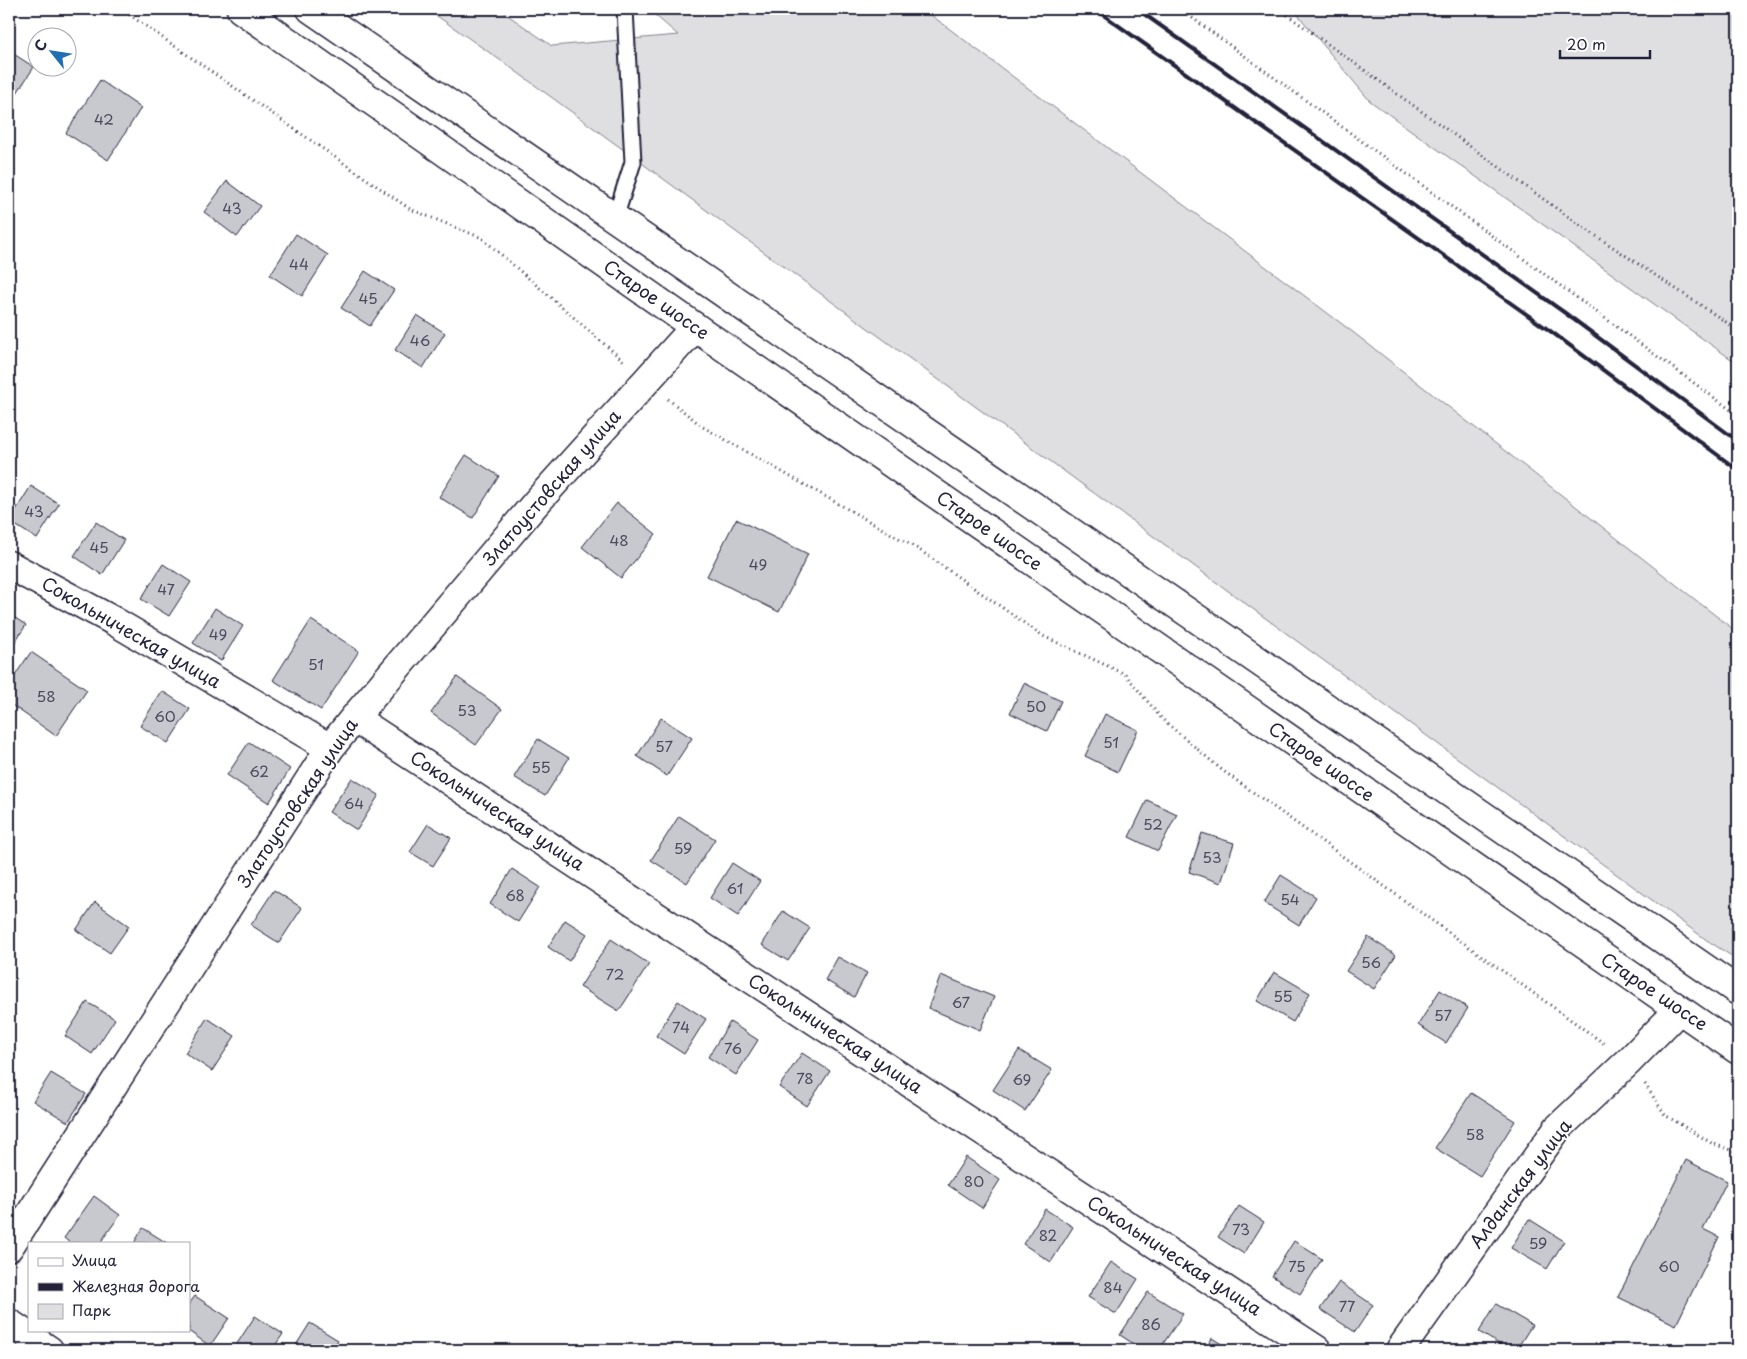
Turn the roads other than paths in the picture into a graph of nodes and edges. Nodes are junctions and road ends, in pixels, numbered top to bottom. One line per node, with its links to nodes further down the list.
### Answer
1 (241, 9): 5 (main road, Старое шоссе)
2 (311, 9): 4 (main road)
3 (625, 9): 4 (lane)
4 (615, 218): 9 (main road)
5 (695, 327): 7 (main road, Златоустовская улица); 10 (main road, Старое шоссе)
6 (9, 565): 8 (main road, Сокольническая улица)
7 (354, 718): 8 (main road, Златоустовская улица); 15 (main road, Сокольническая улица)
8 (330, 748): 12 (main road, Златоустовская улица)
9 (1738, 991)
10 (1679, 1010): 11 (main road, Старое шоссе); 16 (main road, Алданская улица)
11 (1738, 1050)
12 (9, 1247)
13 (9, 1323): 14 (main road)
14 (49, 1350)
15 (1317, 1350)
16 (1400, 1350)

